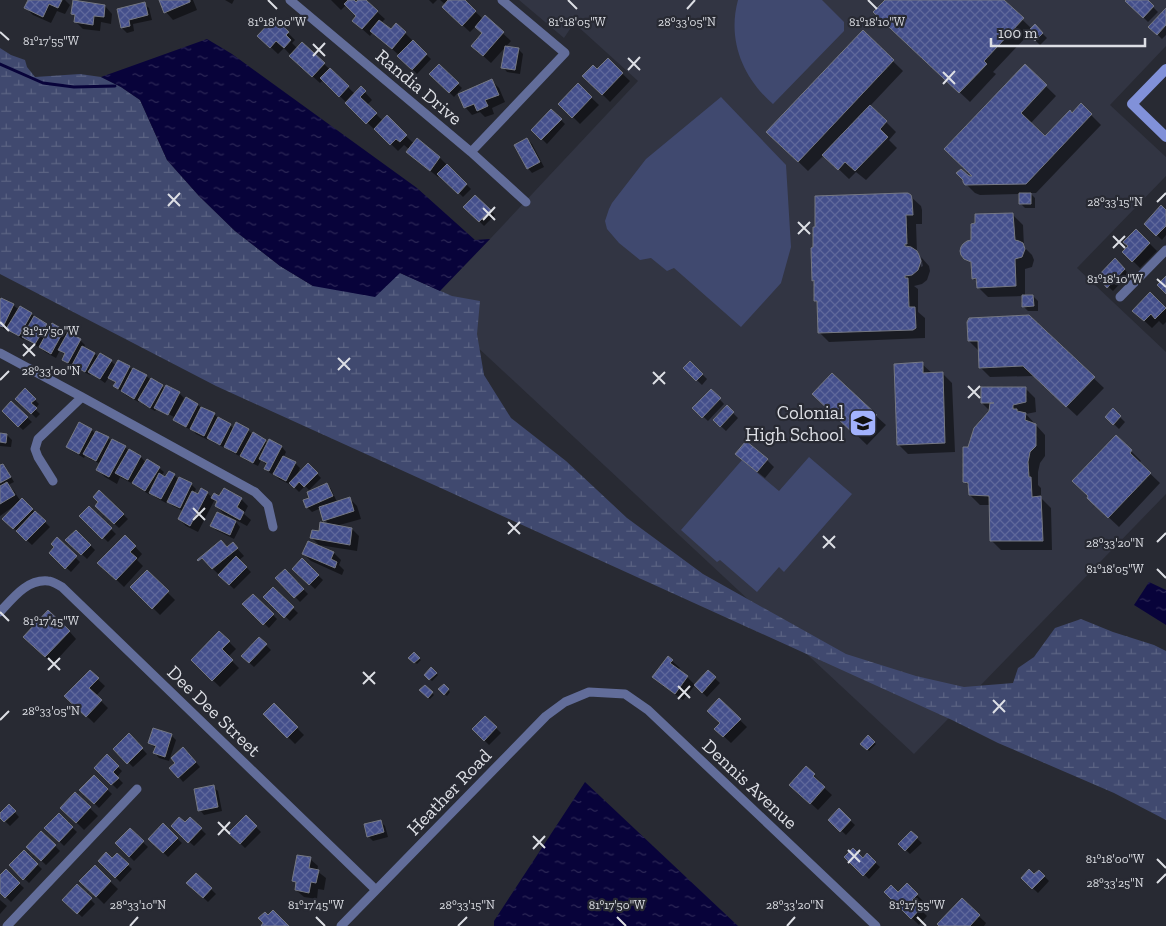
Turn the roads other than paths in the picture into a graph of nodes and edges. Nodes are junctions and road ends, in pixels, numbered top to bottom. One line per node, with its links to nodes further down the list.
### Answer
1 (290, 0): 5 (street, Randia Drive)
2 (502, 0): 5 (street)
3 (1166, 69): 4 (street)
4 (1166, 137)
5 (471, 152): 6 (street, Randia Drive)
6 (526, 202)
7 (1166, 250): 8 (street)
8 (1120, 298)
9 (0, 353): 10 (street)
10 (82, 396): 11 (street); 12 (street)
11 (53, 480)
12 (273, 527)
13 (0, 612): 16 (street, Dee Dee Street)
14 (589, 692): 16 (street, Heather Road); 19 (street, Dennis Avenue)
15 (137, 789): 17 (street)
16 (376, 890): 18 (street, Heather Road)
17 (7, 926)
18 (341, 926)
19 (876, 926)

